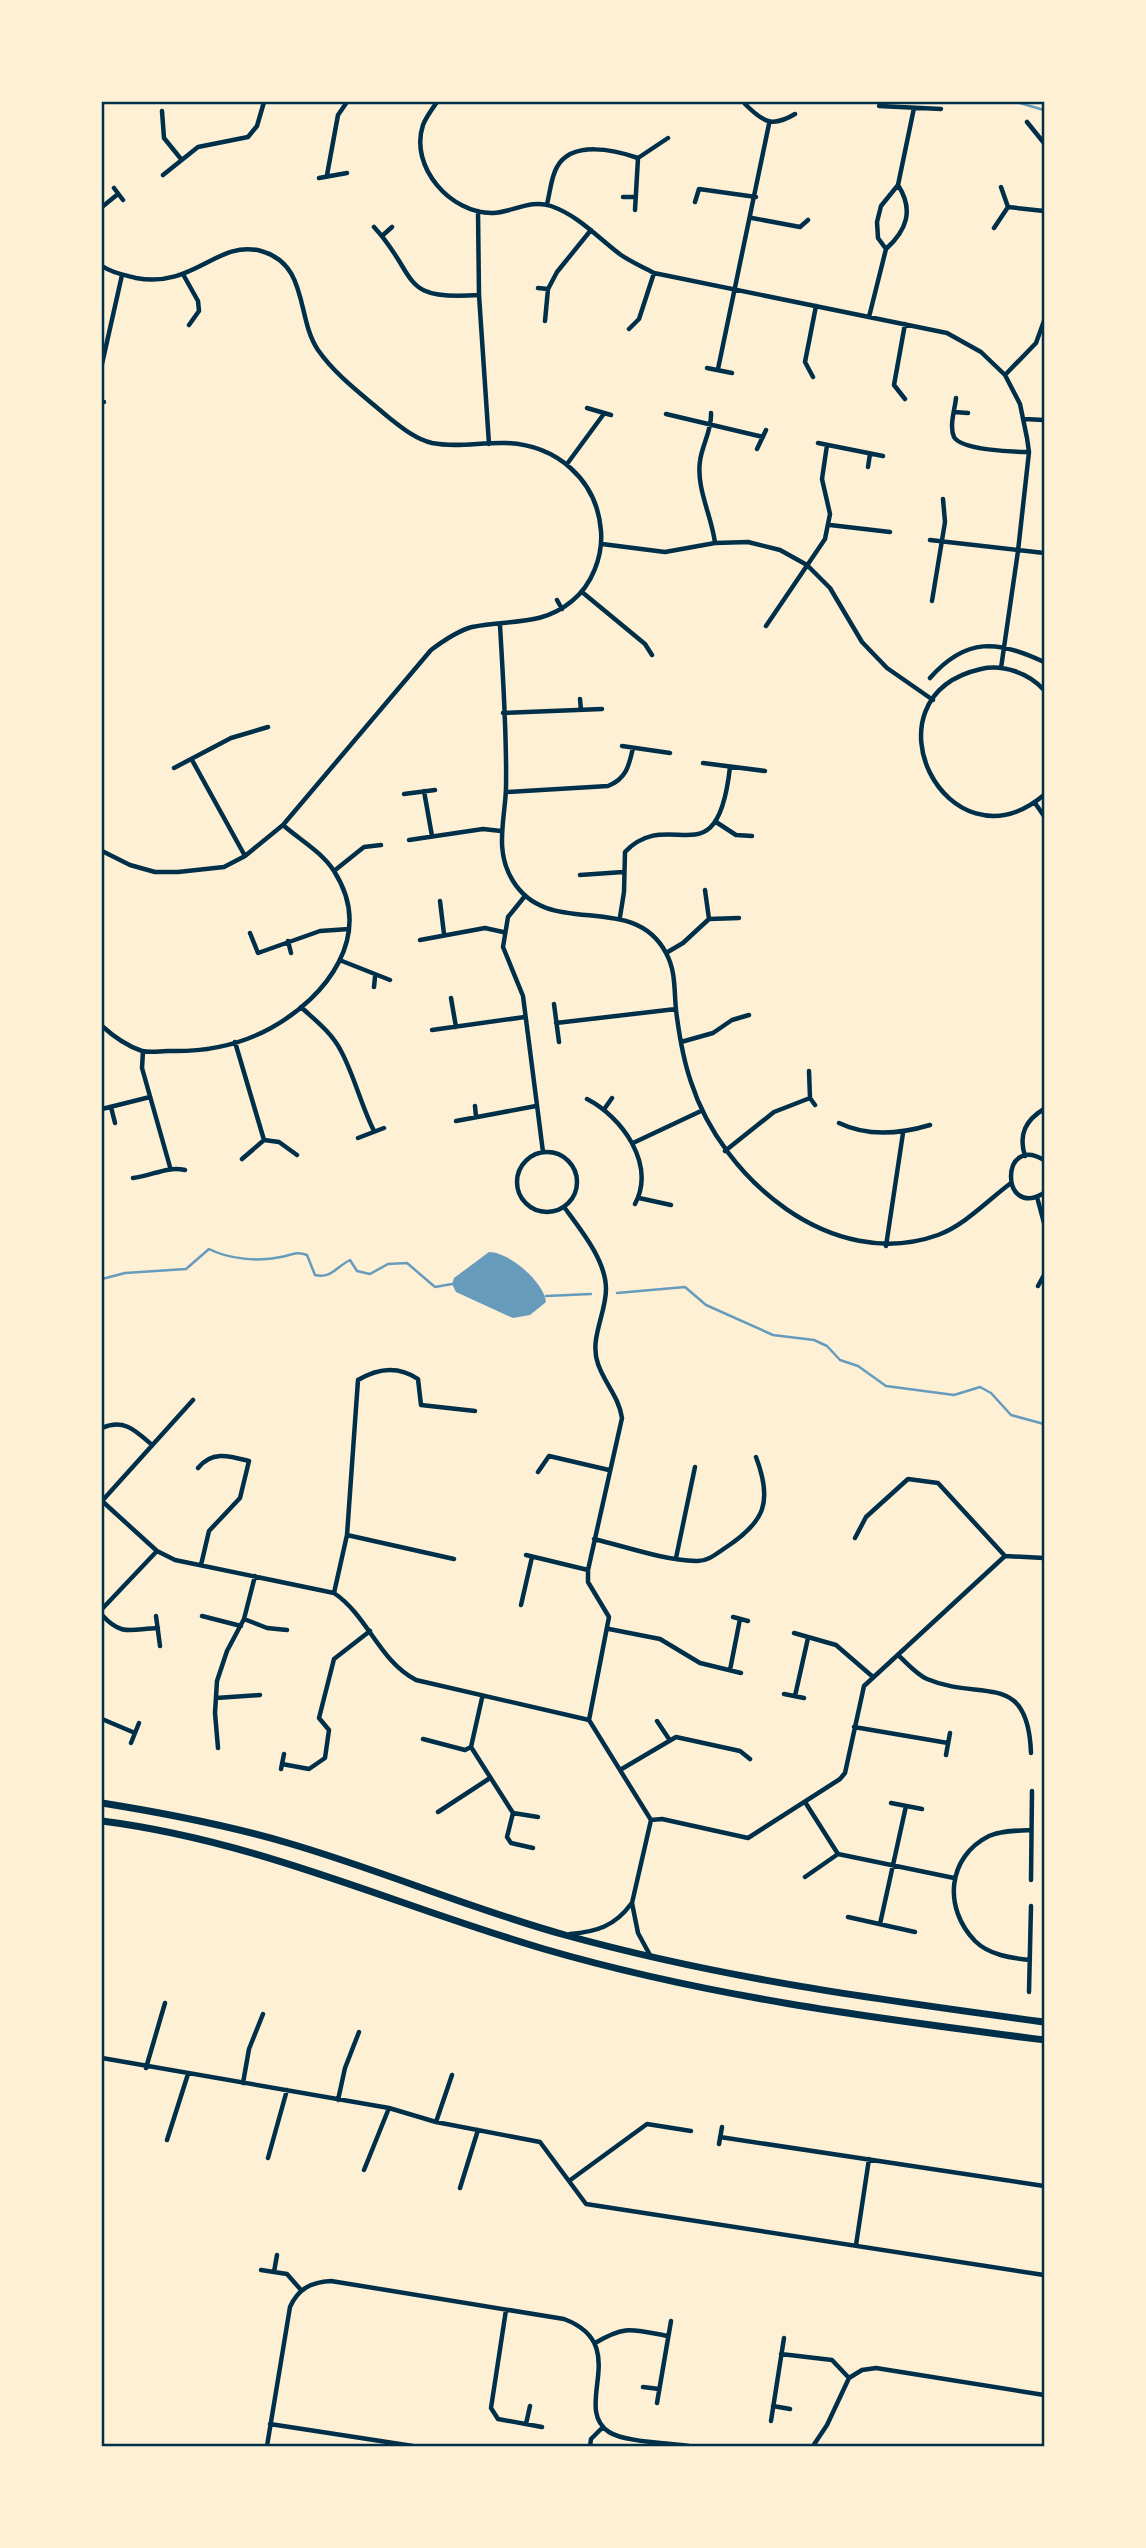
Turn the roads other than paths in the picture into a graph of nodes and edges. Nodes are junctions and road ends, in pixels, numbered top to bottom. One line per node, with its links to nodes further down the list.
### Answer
1 (264, 102): 15 (street)
2 (347, 102): 18 (street)
3 (437, 102): 32 (street)
4 (745, 104): 11 (street)
5 (879, 106): 6 (street)
6 (914, 108): 7 (street); 20 (street)
7 (941, 109)
8 (162, 111): 15 (street)
9 (795, 114): 11 (street)
10 (1027, 122): 13 (street)
11 (769, 124): 26 (street)
12 (658, 134): 14 (street)
13 (1045, 143)
14 (638, 158): 25 (street); 29 (street)
15 (181, 160): 17 (street)
16 (347, 173): 18 (street)
17 (163, 175)
18 (327, 175): 19 (street)
19 (319, 178)
20 (898, 185): 42 (street); 42 (street)
21 (1001, 187): 31 (street)
22 (114, 188): 23 (street)
23 (118, 194): 27 (street); 30 (street)
24 (623, 197): 25 (street)
25 (634, 197): 33 (street)
26 (756, 197): 28 (street); 35 (street)
27 (123, 200)
28 (695, 202)
29 (547, 204): 32 (street); 40 (street)
30 (102, 207)
31 (1008, 207): 34 (street); 39 (street)
32 (478, 211): 50 (street)
33 (635, 211)
34 (1045, 211)
35 (752, 218): 36 (street); 49 (street)
36 (808, 220)
37 (373, 228): 41 (street)
38 (391, 228): 41 (street)
39 (993, 228)
40 (592, 230): 44 (street); 48 (street)
41 (382, 236): 50 (street)
42 (886, 249): 52 (street)
43 (102, 266): 45 (street)
44 (654, 273): 49 (street); 57 (street)
45 (122, 275): 46 (street); 58 (street)
46 (184, 276): 56 (street); 79 (street)
47 (538, 288): 48 (street)
48 (548, 289): 53 (street)
49 (733, 290): 51 (street); 60 (street)
50 (479, 295): 79 (street)
51 (816, 306): 52 (street); 63 (street)
52 (869, 317): 54 (street)
53 (545, 321)
54 (905, 324): 62 (street); 65 (street)
55 (1044, 324): 62 (street)
56 (189, 325)
57 (629, 328)
58 (102, 364)
59 (706, 368): 60 (street)
60 (718, 369): 61 (street)
61 (732, 373)
62 (1005, 375): 73 (street)
63 (813, 377)
64 (956, 398): 67 (street)
65 (905, 399)
66 (587, 408): 71 (street)
67 (954, 412): 69 (street); 82 (street)
68 (711, 413): 75 (street)
69 (968, 413)
70 (666, 414): 75 (street)
71 (603, 415): 72 (street); 85 (street)
72 (611, 415)
73 (1024, 419): 74 (street); 82 (street)
74 (1045, 420)
75 (712, 423): 77 (street); 94 (street)
76 (766, 430): 77 (street)
77 (763, 437): 81 (street)
78 (818, 443): 80 (street)
79 (489, 444): 85 (street)
80 (827, 445): 83 (street); 89 (street)
81 (757, 449)
82 (1029, 452): 96 (street)
83 (870, 454): 84 (street); 86 (street)
84 (883, 456)
85 (567, 464): 95 (street)
86 (868, 467)
87 (943, 499): 93 (street)
88 (874, 520): 90 (street)
89 (830, 525): 90 (street); 98 (street)
90 (873, 530): 91 (street)
91 (890, 532)
92 (930, 540): 93 (street)
93 (942, 542): 96 (street); 101 (street)
94 (715, 543): 95 (street); 98 (street)
95 (602, 544): 99 (street)
96 (1018, 551): 97 (street); 107 (street)
97 (1045, 553)
98 (807, 565): 104 (street); 114 (street)
99 (582, 592): 102 (street); 108 (street)
100 (557, 600): 102 (street)
101 (932, 601)
102 (562, 609): 105 (street)
103 (764, 610): 104 (street)
104 (772, 614): 106 (street)
105 (500, 624): 117 (street); 135 (street)
106 (766, 626)
107 (1005, 646): 109 (street); 110 (street); 111 (street)
108 (652, 655)
109 (1045, 662)
110 (1002, 668): 112 (street); 114 (street)
111 (930, 678)
112 (1045, 690)
113 (580, 699): 116 (street)
114 (933, 700): 132 (street)
115 (602, 709): 116 (street)
116 (581, 710): 117 (street)
117 (503, 713): 129 (street)
118 (268, 727): 122 (street)
119 (622, 746): 120 (street)
120 (633, 748): 121 (street); 129 (street)
121 (670, 753)
122 (192, 760): 125 (street); 142 (street)
123 (703, 763): 124 (street)
124 (730, 767): 126 (street); 134 (street)
125 (174, 768)
126 (765, 771)
127 (435, 790): 128 (street)
128 (424, 791): 130 (street); 137 (street)
129 (506, 792): 136 (street)
130 (404, 794)
131 (1045, 795): 132 (street)
132 (1035, 803): 133 (street)
133 (1045, 816)
134 (716, 822): 138 (street); 144 (street)
135 (283, 825): 142 (street); 143 (street)
136 (501, 831): 137 (street); 147 (street)
137 (432, 836): 139 (street)
138 (752, 836)
139 (409, 840)
140 (381, 845): 143 (street)
141 (102, 851): 142 (street)
142 (245, 856)
143 (334, 871): 152 (street)
144 (623, 872): 145 (street); 149 (street)
145 (580, 875)
146 (705, 890): 151 (street)
147 (525, 896): 149 (street); 153 (street)
148 (440, 901): 155 (street)
149 (620, 917): 159 (street)
150 (739, 918): 151 (street)
151 (709, 919): 159 (street)
152 (349, 929): 157 (street); 160 (street)
153 (503, 932): 155 (street); 169 (street)
154 (250, 933): 157 (street)
155 (444, 934): 156 (street)
156 (420, 940)
157 (288, 941): 158 (street)
158 (291, 953)
159 (666, 953): 167 (street)
160 (342, 961): 161 (street); 166 (street)
161 (376, 976): 162 (street); 163 (street)
162 (390, 980)
163 (373, 987)
164 (451, 998): 172 (street)
165 (554, 1004): 170 (street)
166 (301, 1007): 174 (street); 199 (street)
167 (676, 1009): 170 (street); 176 (street)
168 (749, 1015): 176 (street)
169 (525, 1017): 172 (street); 185 (street)
170 (556, 1023): 175 (street)
171 (102, 1026): 177 (street)
172 (456, 1027): 173 (street)
173 (432, 1030)
174 (235, 1042): 177 (street); 202 (street)
175 (559, 1042)
176 (681, 1042): 190 (street)
177 (143, 1051): 179 (street)
178 (808, 1071): 181 (street)
179 (149, 1097): 186 (street); 210 (street)
180 (612, 1098): 187 (street)
181 (810, 1098): 183 (street); 204 (street)
182 (587, 1099): 187 (street)
183 (816, 1105)
184 (475, 1106): 191 (street)
185 (536, 1106): 191 (street); 205 (street)
186 (111, 1107): 189 (street); 194 (street)
187 (605, 1108): 203 (street)
188 (1045, 1109): 207 (street)
189 (102, 1110)
190 (701, 1111): 203 (street); 204 (street)
191 (476, 1117): 193 (street)
192 (848, 1120): 197 (street)
193 (456, 1121)
194 (115, 1123)
195 (839, 1123): 197 (street)
196 (930, 1125): 200 (street)
197 (846, 1126): 200 (street)
198 (384, 1128): 199 (street)
199 (374, 1131): 201 (street)
200 (902, 1133): 221 (street)
201 (358, 1138)
202 (264, 1140): 206 (street); 208 (street)
203 (633, 1143): 216 (street)
204 (725, 1151): 221 (street)
205 (543, 1152): 219 (street); 219 (street)
206 (297, 1155)
207 (1024, 1156): 209 (street); 213 (street)
208 (242, 1159)
209 (1045, 1160)
210 (170, 1167): 211 (street); 212 (street)
211 (185, 1170)
212 (133, 1178)
213 (1011, 1183): 215 (street); 221 (street)
214 (1045, 1193): 215 (street)
215 (1037, 1197): 220 (street)
216 (639, 1198): 217 (street); 218 (street)
217 (635, 1204)
218 (671, 1205)
219 (564, 1207): 231 (street)
220 (1045, 1223)
221 (886, 1246)
222 (1045, 1275): 223 (street)
223 (1038, 1286)
224 (193, 1400): 227 (street)
225 (475, 1412): 234 (street)
226 (102, 1428): 227 (street)
227 (152, 1445): 233 (street)
228 (756, 1457): 241 (street)
229 (695, 1467): 241 (street)
230 (198, 1468): 244 (street)
231 (609, 1470): 232 (street); 236 (street)
232 (538, 1472)
233 (102, 1501): 237 (street)
234 (347, 1535): 243 (street); 247 (street)
235 (855, 1538): 239 (street)
236 (594, 1539): 241 (street); 245 (street)
237 (157, 1551): 244 (street); 249 (street)
238 (526, 1555): 240 (street)
239 (1005, 1556): 242 (street); 265 (street)
240 (532, 1557): 245 (street); 248 (street)
241 (676, 1558)
242 (1045, 1558)
243 (454, 1559)
244 (201, 1566): 246 (street)
245 (588, 1570): 259 (street)
246 (255, 1576): 247 (street); 254 (street)
247 (334, 1593): 261 (street)
248 (521, 1605)
249 (102, 1609)
250 (102, 1615): 258 (street)
251 (156, 1616): 258 (street)
252 (202, 1616): 257 (street)
253 (733, 1617): 255 (street)
254 (244, 1619): 257 (street); 260 (street)
255 (740, 1619): 256 (street); 266 (street)
256 (748, 1621)
257 (241, 1626): 272 (street)
258 (158, 1628): 264 (street)
259 (609, 1629): 266 (street); 276 (street)
260 (287, 1630)
261 (370, 1631): 273 (street); 289 (street)
262 (794, 1633): 263 (street)
263 (808, 1638): 268 (street); 271 (street)
264 (160, 1646)
265 (898, 1654): 268 (street); 288 (street)
266 (730, 1670): 267 (street)
267 (741, 1672)
268 (873, 1677): 279 (street)
269 (784, 1694): 271 (street)
270 (260, 1695): 272 (street)
271 (795, 1696): 274 (street)
272 (216, 1698): 287 (street)
273 (482, 1698): 276 (street); 286 (street)
274 (804, 1698)
275 (102, 1718): 281 (street)
276 (589, 1720): 292 (street)
277 (657, 1721): 283 (street)
278 (139, 1723): 281 (street)
279 (854, 1727): 285 (street); 296 (street)
280 (950, 1732): 285 (street)
281 (135, 1733): 284 (street)
282 (424, 1739): 286 (street)
283 (669, 1739): 291 (street); 292 (street)
284 (131, 1743)
285 (948, 1743): 290 (street)
286 (471, 1747): 293 (street)
287 (218, 1748)
288 (1031, 1753)
289 (284, 1754)
290 (946, 1755)
291 (750, 1759)
292 (620, 1770): 303 (street)
293 (490, 1778): 300 (street); 301 (street)
294 (1032, 1791): 305 (street)
295 (102, 1802): 317 (highway)
296 (804, 1802): 303 (street); 307 (street)
297 (891, 1803): 298 (street)
298 (906, 1806): 299 (street); 308 (street)
299 (922, 1809)
300 (438, 1812)
301 (513, 1813): 302 (street); 306 (street)
302 (538, 1817)
303 (651, 1820): 312 (street)
304 (102, 1821): 325 (highway)
305 (1031, 1830): 310 (street); 311 (street)
306 (533, 1848)
307 (838, 1854): 308 (street); 309 (street)
308 (894, 1866): 310 (street); 315 (street)
309 (805, 1877)
310 (954, 1878): 319 (street)
311 (1031, 1880)
312 (632, 1903): 317 (street); 318 (street)
313 (1031, 1906): 319 (street)
314 (848, 1917): 315 (street)
315 (880, 1924): 316 (street)
316 (915, 1932)
317 (563, 1934): 318 (highway)
318 (652, 1958): 323 (highway)
319 (1030, 1959): 320 (street)
320 (1029, 1992)
321 (165, 2003): 327 (street)
322 (263, 2014): 330 (street)
323 (1045, 2022)
324 (359, 2032): 332 (street)
325 (1045, 2040)
326 (102, 2058): 327 (street)
327 (146, 2068): 328 (street)
328 (188, 2074): 330 (street); 339 (street)
329 (452, 2076): 334 (street)
330 (243, 2083): 331 (street)
331 (287, 2090): 332 (street); 341 (street)
332 (338, 2100): 333 (street)
333 (389, 2108): 334 (street); 343 (street)
334 (436, 2122): 336 (street)
335 (722, 2127): 338 (street)
336 (478, 2130): 344 (street); 346 (street)
337 (691, 2131): 344 (street)
338 (720, 2137): 340 (street); 342 (street)
339 (167, 2140)
340 (719, 2144)
341 (268, 2158)
342 (869, 2159): 345 (street); 347 (street)
343 (364, 2170)
344 (569, 2181): 347 (street)
345 (1045, 2186)
346 (460, 2188)
347 (856, 2245): 351 (street)
348 (277, 2255): 350 (street)
349 (261, 2270): 350 (street)
350 (274, 2272): 352 (street)
351 (1045, 2275)
352 (301, 2290): 353 (street); 368 (street)
353 (506, 2310): 357 (street); 369 (street)
354 (671, 2321): 355 (street)
355 (668, 2336): 357 (street); 361 (street)
356 (784, 2339): 358 (street)
357 (595, 2343): 371 (street)
358 (782, 2354): 359 (street); 365 (street)
359 (849, 2378): 362 (street); 376 (street)
360 (643, 2386): 361 (street)
361 (659, 2389): 363 (street)
362 (1045, 2395)
363 (657, 2403)
364 (530, 2406): 369 (street)
365 (773, 2406): 366 (street); 367 (street)
366 (790, 2409)
367 (771, 2421)
368 (270, 2424): 372 (street); 373 (street)
369 (526, 2424): 370 (street)
370 (541, 2427)
371 (603, 2427): 374 (street); 375 (street)
372 (267, 2446)
373 (413, 2446)
374 (590, 2446)
375 (689, 2446)
376 (813, 2446)

